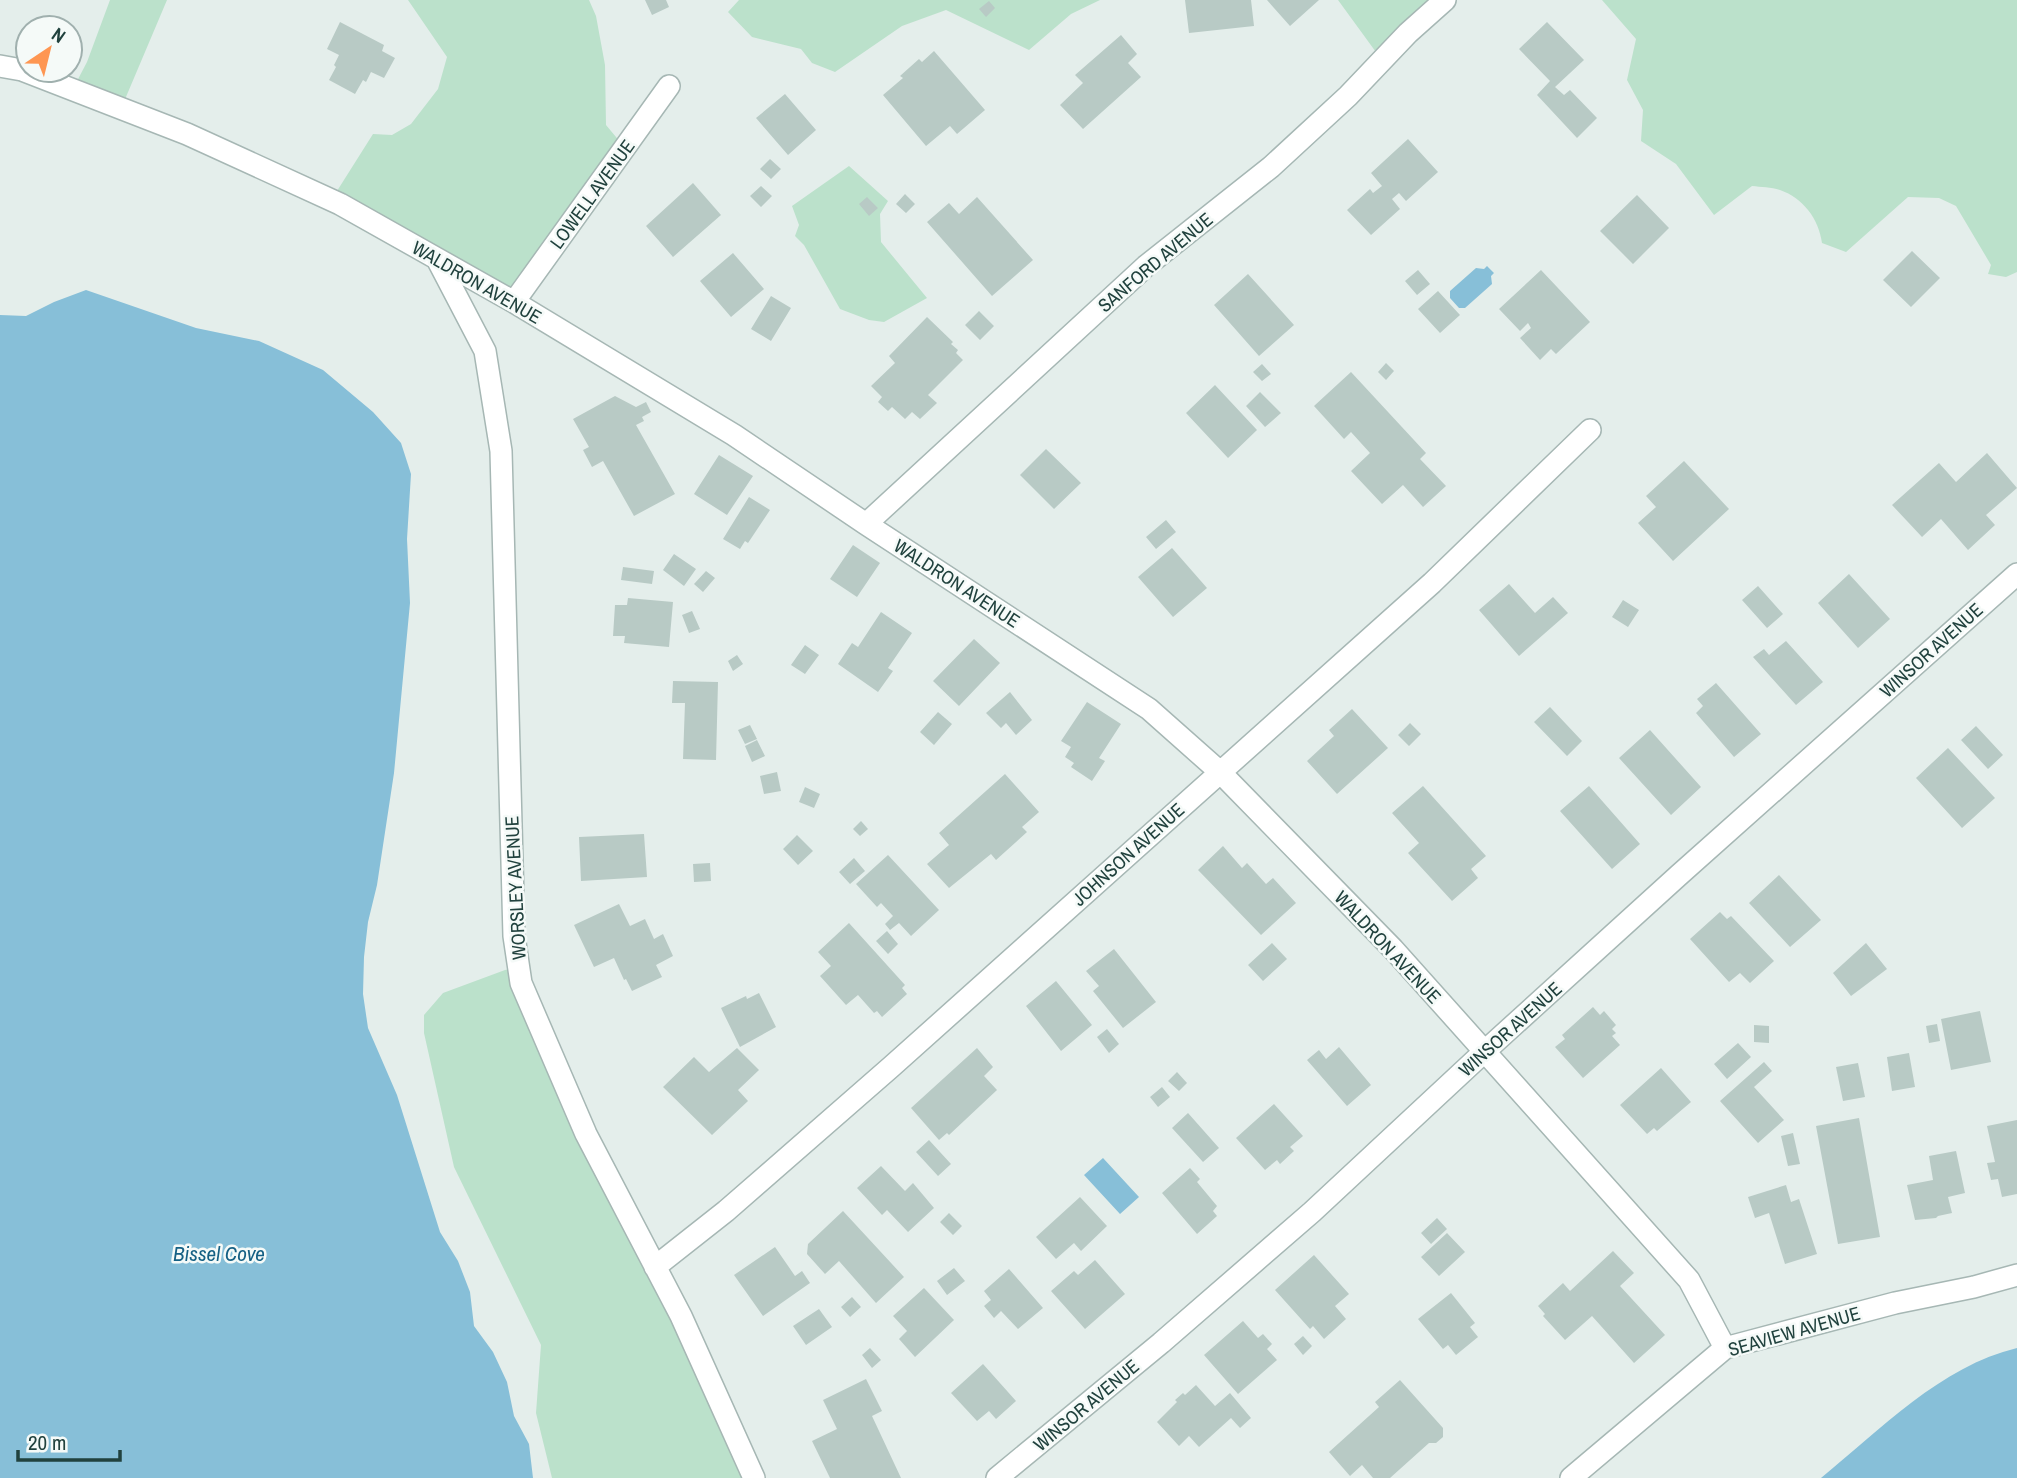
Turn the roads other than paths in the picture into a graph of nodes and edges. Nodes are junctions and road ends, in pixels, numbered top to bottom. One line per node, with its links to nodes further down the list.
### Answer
1 (1445, 0): 7 (street, SANFORD AVENUE)
2 (0, 66): 4 (street, WALDRON AVENUE)
3 (669, 86): 5 (street, LOWELL AVENUE)
4 (437, 259): 5 (street, WALDRON AVENUE); 11 (street, WORSLEY AVENUE)
5 (514, 302): 7 (street, WALDRON AVENUE)
6 (1590, 430): 9 (street, JOHNSON AVENUE)
7 (866, 524): 9 (street, WALDRON AVENUE)
8 (2017, 573): 10 (street, WINSOR AVENUE)
9 (1220, 772): 10 (street, WALDRON AVENUE); 11 (street, JOHNSON AVENUE)
10 (1484, 1052): 13 (street, WALDRON AVENUE); 15 (street, WINSOR AVENUE)
11 (655, 1267): 14 (street, WORSLEY AVENUE)
12 (2017, 1275): 13 (street, SEAVIEW AVENUE)
13 (1725, 1348): 16 (street, SEAVIEW AVENUE)
14 (754, 1478)
15 (997, 1478)
16 (1570, 1478)

